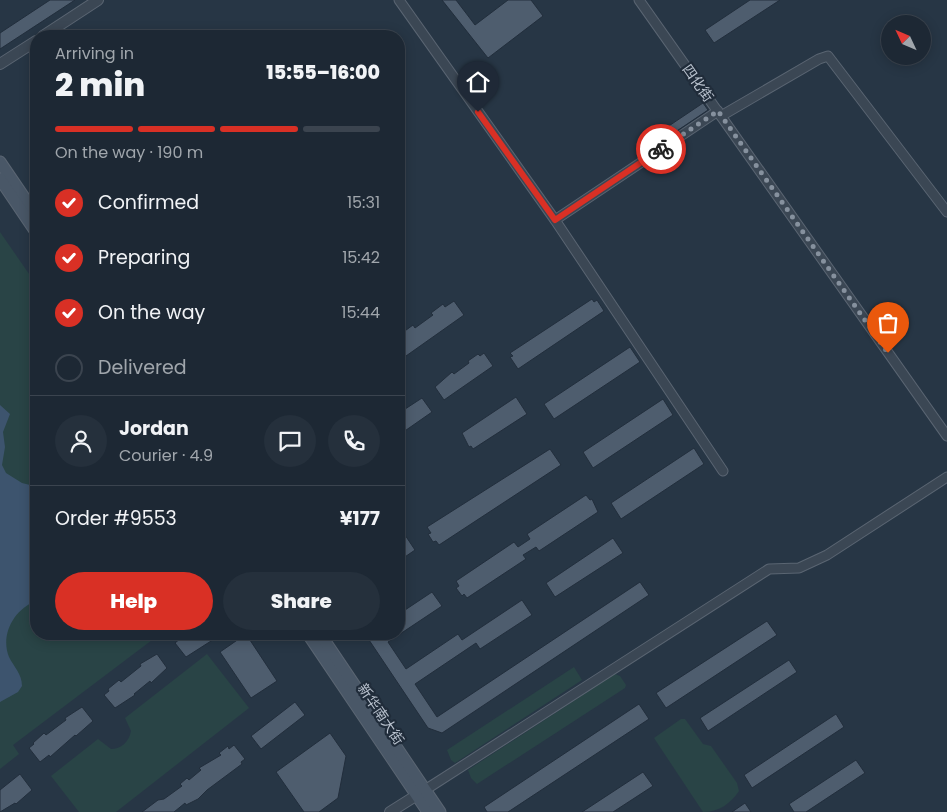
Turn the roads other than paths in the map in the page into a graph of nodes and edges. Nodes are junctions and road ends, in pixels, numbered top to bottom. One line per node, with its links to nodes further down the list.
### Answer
1 (98, 0): 4 (street)
2 (399, 0): 12 (street)
3 (639, 0): 7 (street, 四化街)
4 (52, 30)
5 (30, 44): 6 (street)
6 (0, 64)
7 (720, 114): 11 (street); 12 (street); 14 (street, 四化街)
8 (0, 162): 10 (main road)
9 (0, 179): 13 (main road)
10 (30, 206)
11 (947, 212)
12 (555, 220): 15 (street)
13 (30, 223)
14 (947, 436)
15 (723, 471)
16 (947, 477): 19 (street)
17 (312, 640): 19 (main road, 新华南大街)
18 (324, 640): 19 (main road, 新华南大街)
19 (421, 792): 20 (street); 21 (main road, 新华南大街); 22 (main road, 新华南大街)
20 (390, 812)
21 (428, 812)
22 (440, 812)

